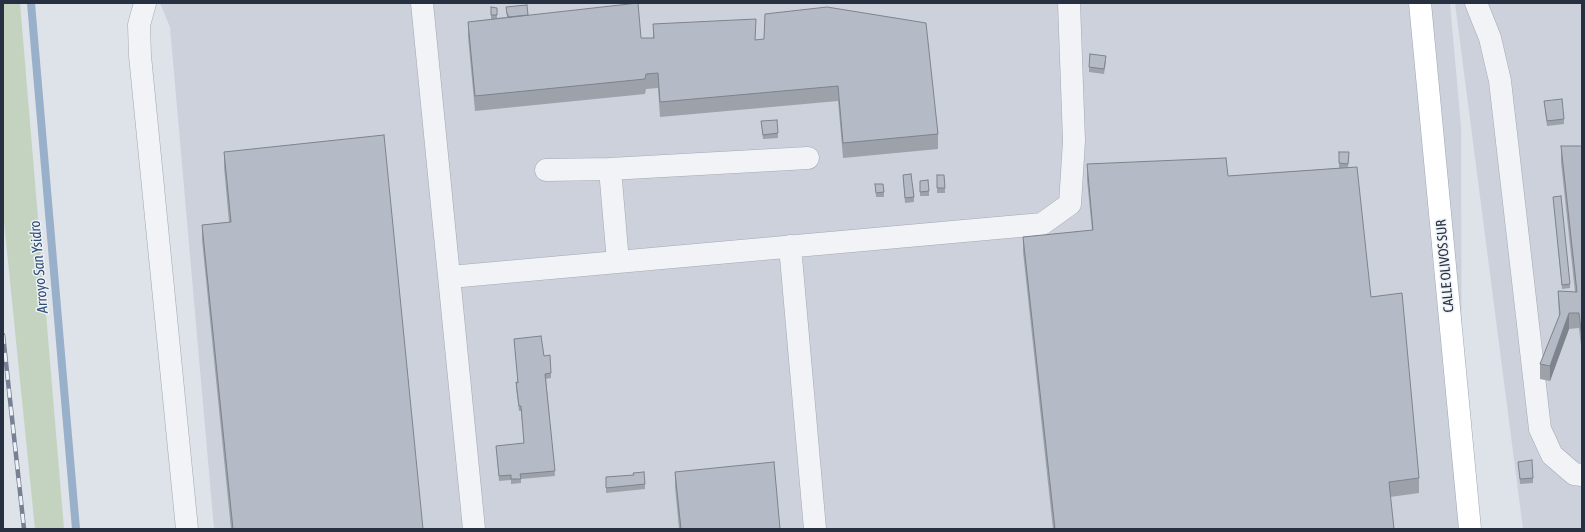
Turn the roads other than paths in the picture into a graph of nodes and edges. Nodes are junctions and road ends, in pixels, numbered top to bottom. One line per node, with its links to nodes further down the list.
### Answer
1 (145, 3): 14 (lane)
2 (422, 3): 11 (lane)
3 (1069, 3): 9 (lane)
4 (1420, 3): 13 (main road, CALLE OLIVOS SUR)
5 (1476, 3): 12 (lane)
6 (808, 158): 7 (lane)
7 (610, 169): 8 (lane); 10 (lane)
8 (546, 170)
9 (790, 246): 10 (lane); 16 (lane)
10 (618, 262): 11 (lane)
11 (450, 277): 15 (lane)
12 (1582, 475)
13 (1471, 526)
14 (187, 529)
15 (474, 529)
16 (815, 529)

